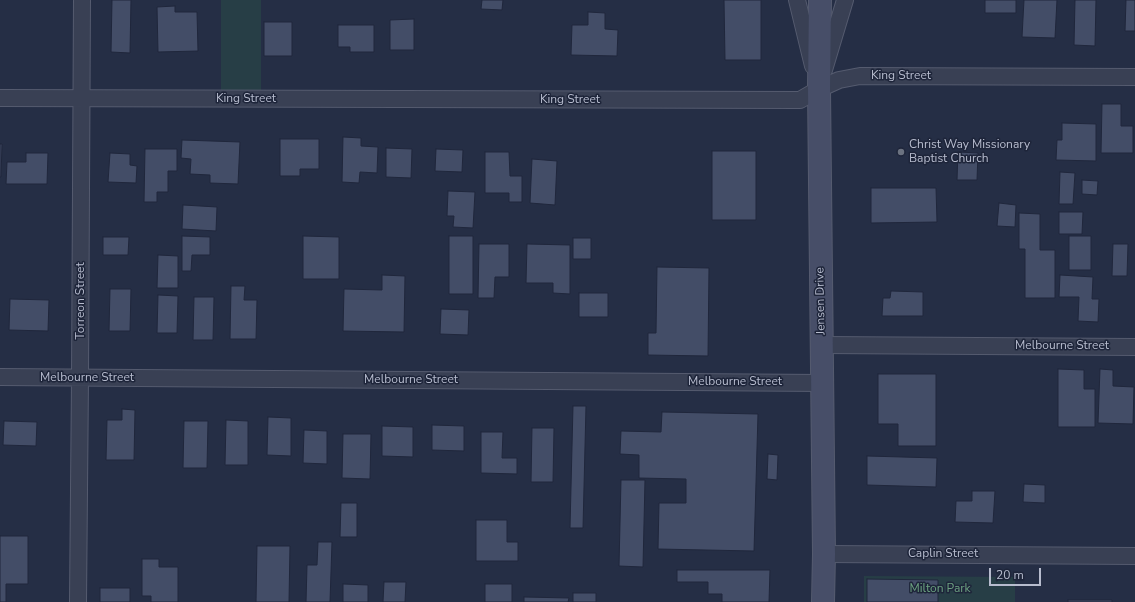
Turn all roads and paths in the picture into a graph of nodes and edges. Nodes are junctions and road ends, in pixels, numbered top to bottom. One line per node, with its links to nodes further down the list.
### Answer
1 (82, 0): 8 (street, Torreon Street)
2 (797, 0): 6 (street)
3 (820, 0): 6 (main road, Jensen Drive)
4 (845, 0): 6 (street)
5 (1135, 77): 6 (street, King Street)
6 (819, 89): 8 (street, King Street); 9 (main road, Jensen Drive)
7 (0, 98): 8 (street, King Street)
8 (82, 98): 12 (street, Torreon Street)
9 (822, 345): 10 (street, Melbourne Street); 13 (main road, Jensen Drive)
10 (1135, 347)
11 (0, 377): 12 (street, Melbourne Street)
12 (80, 378): 13 (street, Melbourne Street); 16 (street, Torreon Street)
13 (822, 383): 14 (main road, Jensen Drive)
14 (824, 554): 15 (street, Caplin Street); 17 (main road, Jensen Drive)
15 (1135, 556)
16 (78, 602)
17 (823, 602)

